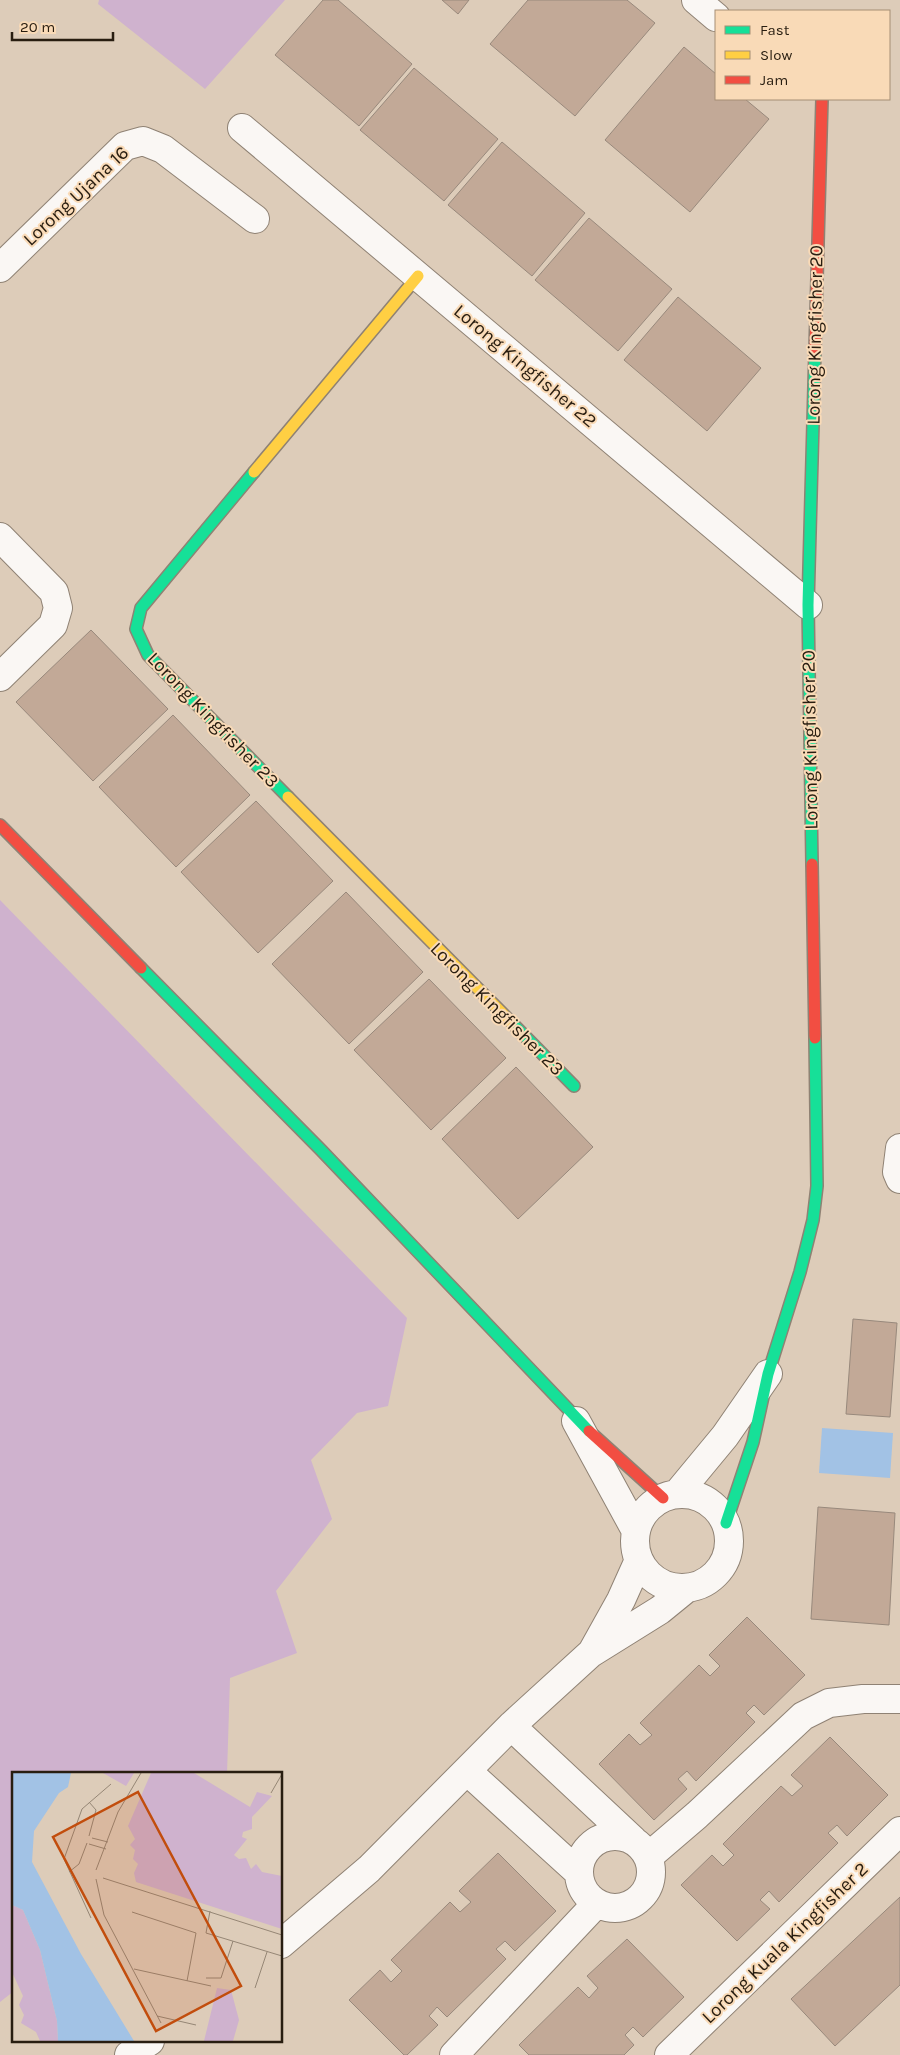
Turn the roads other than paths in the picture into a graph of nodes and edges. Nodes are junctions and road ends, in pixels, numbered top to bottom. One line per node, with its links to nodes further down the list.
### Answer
1 (696, 0): 2 (street)
2 (715, 16)
3 (817, 105): 9 (street, Lorong Kingfisher 20)
4 (242, 128): 7 (street, Lorong Kingfisher 22)
5 (255, 219): 6 (street, Lorong Ujana 16)
6 (0, 268)
7 (418, 276): 9 (street, Lorong Kingfisher 22); 12 (street, Lorong Kingfisher 23)
8 (0, 537): 10 (street)
9 (808, 605): 15 (street, Lorong Kingfisher 20)
10 (0, 677)
11 (0, 825): 16 (street)
12 (574, 1086)
13 (900, 1148): 14 (street)
14 (900, 1180)
15 (768, 1374): 17 (street, Lorong Kingfisher 20); 18 (street, Lorong Kingfisher 20)
16 (574, 1417): 17 (street); 19 (street)
17 (670, 1496): 18 (street); 19 (street)
18 (726, 1523): 21 (street)
19 (636, 1531): 20 (street)
20 (639, 1560): 21 (street); 22 (street)
21 (687, 1588): 22 (street)
22 (591, 1653): 24 (street)
23 (900, 1699): 27 (street)
24 (511, 1726): 25 (street); 27 (street)
25 (467, 1771): 28 (street); 30 (street)
26 (900, 1831): 34 (street, Lorong Kuala Kingfisher 2)
27 (640, 1848): 28 (street); 29 (street)
28 (578, 1872): 29 (street)
29 (597, 1903): 33 (street)
30 (282, 1943)
31 (148, 2042): 32 (street)
32 (129, 2055)
33 (454, 2055)
34 (669, 2055)

